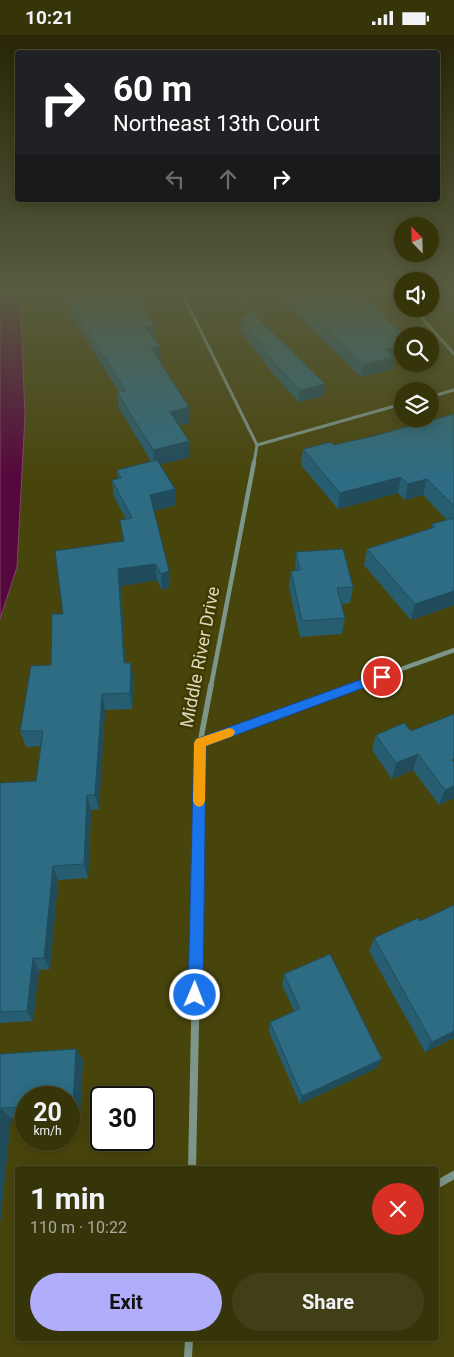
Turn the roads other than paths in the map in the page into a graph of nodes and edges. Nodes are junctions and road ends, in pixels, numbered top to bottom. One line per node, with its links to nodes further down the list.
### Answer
1 (211, 353): 5 (street)
2 (454, 389): 3 (street)
3 (439, 394)
4 (394, 406): 5 (street)
5 (257, 445): 7 (street, Middle River Drive)
6 (454, 650): 7 (street)
7 (200, 743): 8 (street, Middle River Drive)
8 (192, 1166)
9 (454, 1175): 10 (street)
10 (439, 1183)
11 (188, 1341): 12 (street)
12 (188, 1357)

